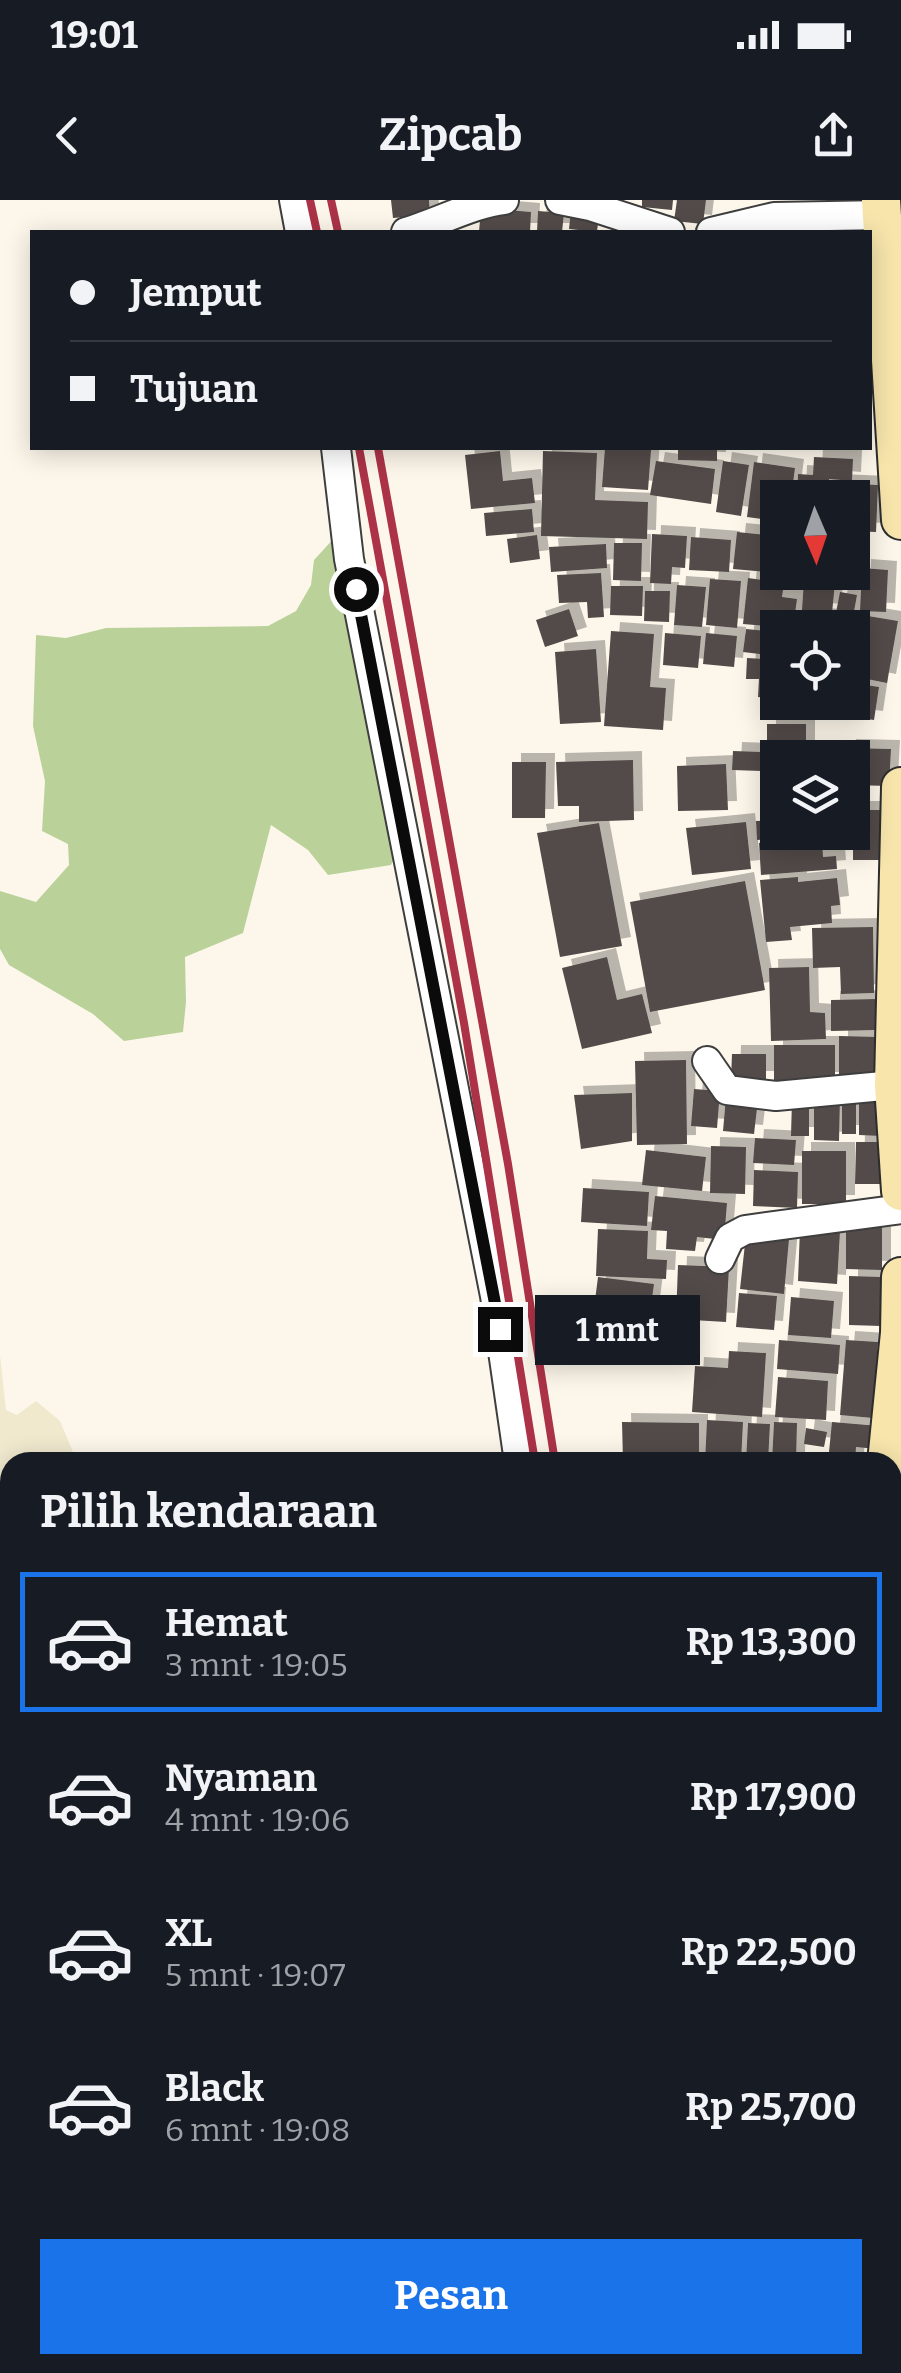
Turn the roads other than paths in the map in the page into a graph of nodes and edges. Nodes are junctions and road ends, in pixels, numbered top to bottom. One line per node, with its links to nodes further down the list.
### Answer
1 (294, 200): 5 (street)
2 (504, 200): 6 (street)
3 (560, 200): 7 (street)
4 (883, 208): 8 (street); 10 (main road)
5 (300, 230)
6 (413, 230)
7 (664, 230)
8 (719, 230)
9 (336, 450): 18 (street)
10 (901, 520)
11 (901, 787): 13 (main road)
12 (708, 1061): 13 (street)
13 (894, 1085): 14 (main road)
14 (901, 1192)
15 (901, 1209): 16 (street)
16 (720, 1258)
17 (901, 1276): 19 (main road)
18 (518, 1452)
19 (888, 1452)

